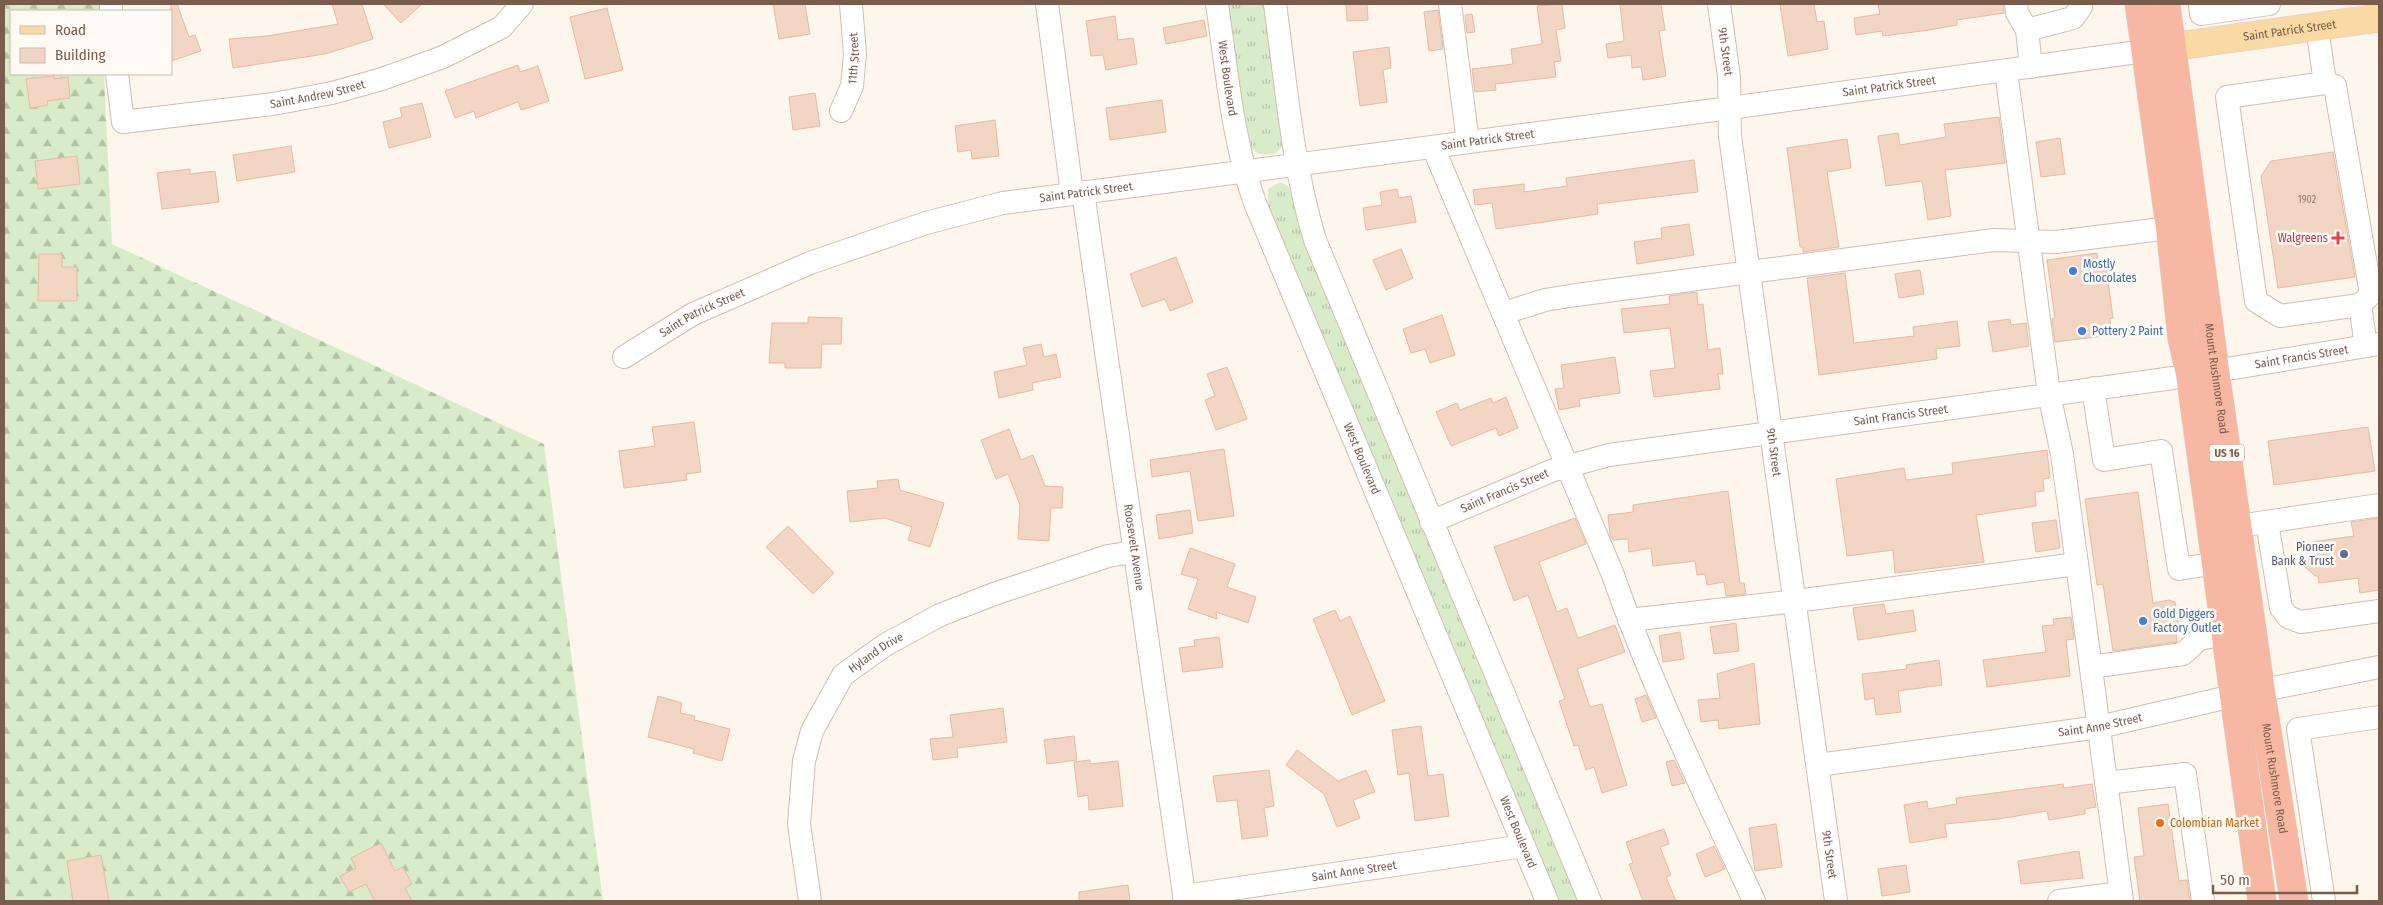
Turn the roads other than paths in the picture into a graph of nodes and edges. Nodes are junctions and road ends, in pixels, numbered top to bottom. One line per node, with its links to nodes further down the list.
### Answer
1 (522, 4): 21 (street, Saint Andrew Street)
2 (851, 4): 24 (street, 11th Street)
3 (1047, 4): 29 (street, Roosevelt Avenue)
4 (1217, 4): 28 (street, West Boulevard)
5 (1275, 4): 27 (street)
6 (1450, 4): 25 (street)
7 (1719, 4): 23 (street, 9th Street)
8 (2016, 4): 16 (street)
9 (2080, 4): 16 (street)
10 (2139, 4): 18 (highway, Mount Rushmore Road / US 16)
11 (2166, 4): 18 (highway, Mount Rushmore Road / US 16)
12 (2200, 4): 13 (street)
13 (2266, 4): 17 (street)
14 (2379, 18): 15 (main road, Saint Patrick Street)
15 (2317, 27): 17 (main road, Saint Patrick Street); 22 (street)
16 (2027, 30): 19 (street)
17 (2269, 32): 18 (main road, Saint Patrick Street)
18 (2158, 49): 19 (street, Saint Patrick Street); 30 (highway, Mount Rushmore Road / US 16); 37 (highway, Mount Rushmore Road / US 16)
19 (2031, 67): 20 (street, Saint Patrick Street)
20 (2006, 71): 23 (street, Saint Patrick Street); 31 (street)
21 (117, 75)
22 (2325, 83): 33 (street); 33 (street)
23 (1730, 108): 25 (street, Saint Patrick Street); 32 (street, 9th Street)
24 (841, 111)
25 (1468, 142): 26 (street, Saint Patrick Street)
26 (1433, 147): 27 (street, Saint Patrick Street); 34 (street)
27 (1297, 164): 28 (street, Saint Patrick Street); 43 (street)
28 (1244, 172): 29 (street, Saint Patrick Street); 61 (street, West Boulevard)
29 (1078, 193): 36 (street, Saint Patrick Street); 46 (street, Roosevelt Avenue)
30 (2170, 228): 31 (street); 37 (highway, Mount Rushmore Road / US 16)
31 (2028, 241): 32 (street); 39 (street)
32 (1750, 271): 34 (street); 40 (street, 9th Street)
33 (2360, 304): 35 (street)
34 (1504, 313): 41 (street)
35 (2372, 345): 37 (street, Saint Francis Street)
36 (624, 357)
37 (2202, 372): 38 (street, Saint Francis Street); 45 (highway, Mount Rushmore Road / US 16); 47 (highway, Mount Rushmore Road / US 16)
38 (2093, 388): 39 (street, Saint Francis Street); 47 (street)
39 (2049, 394): 40 (street, Saint Francis Street); 48 (street)
40 (1772, 433): 41 (street, Saint Francis Street); 49 (street, 9th Street)
41 (1567, 465): 43 (street, Saint Francis Street); 51 (street)
42 (2379, 505): 44 (street)
43 (1431, 522): 66 (street)
44 (2267, 522): 45 (street); 50 (street)
45 (2238, 526): 55 (highway, Mount Rushmore Road / US 16)
46 (1133, 552): 63 (street, Roosevelt Avenue); 64 (street, Hyland Drive)
47 (2216, 563): 52 (highway, Mount Rushmore Road / US 16)
48 (2077, 564): 49 (street); 53 (street)
49 (1796, 601): 51 (street); 59 (street, 9th Street)
50 (2379, 611)
51 (1629, 620): 67 (street)
52 (2225, 634): 53 (street); 56 (highway, Mount Rushmore Road / US 16)
53 (2091, 667): 58 (street)
54 (2379, 667): 55 (street, Saint Anne Street)
55 (2260, 692): 56 (street, Saint Anne Street); 72 (highway, Mount Rushmore Road / US 16)
56 (2233, 696): 58 (street, Saint Anne Street); 71 (highway, Mount Rushmore Road / US 16)
57 (2379, 716): 73 (street)
58 (2099, 727): 59 (street, Saint Anne Street); 60 (street)
59 (1818, 765): 68 (street, 9th Street)
60 (2106, 783): 62 (street); 70 (street)
61 (1524, 846): 63 (street, Saint Anne Street); 65 (street, West Boulevard)
62 (2121, 897): 69 (street)
63 (1185, 899)
64 (810, 901)
65 (1547, 901)
66 (1590, 901)
67 (1754, 901)
68 (1836, 901)
69 (2059, 901)
70 (2203, 901)
71 (2262, 901)
72 (2294, 901)
73 (2324, 901)

